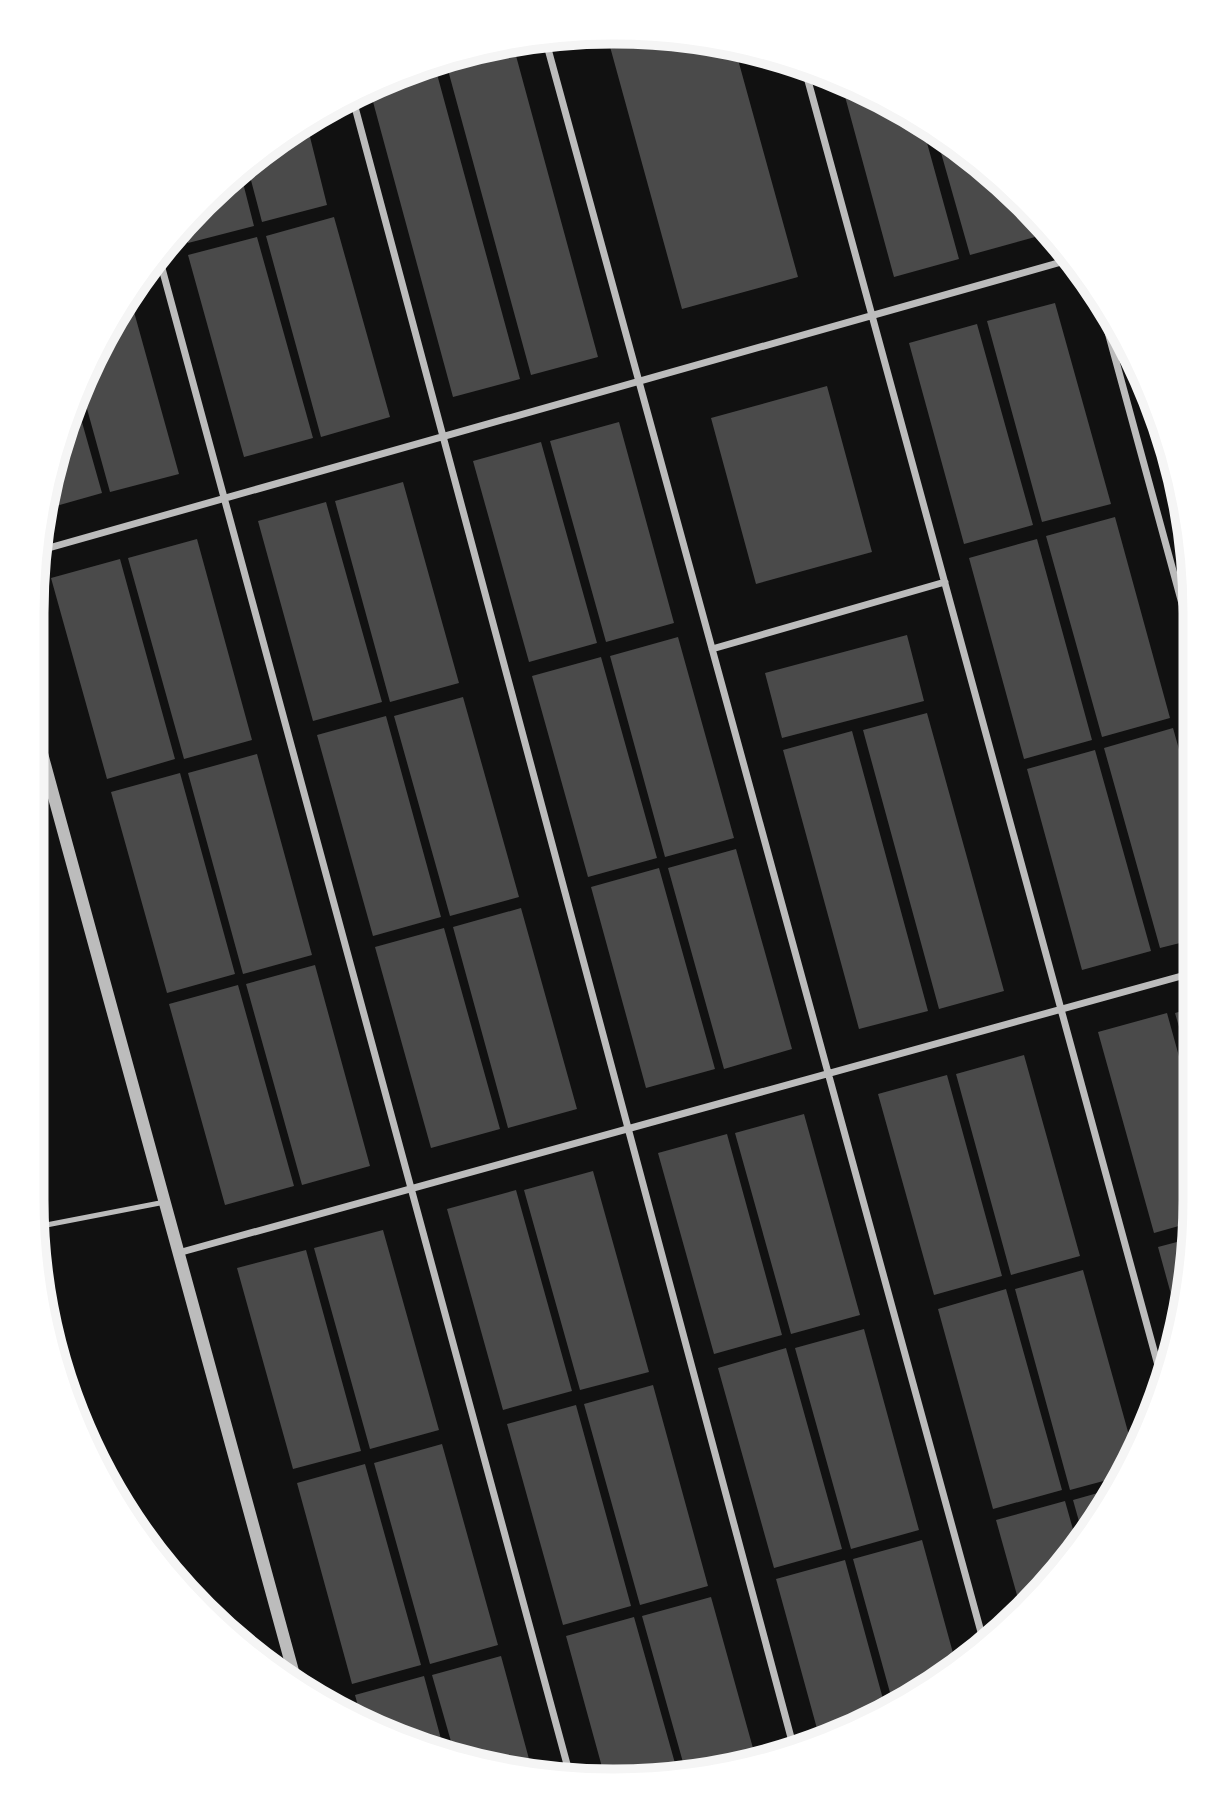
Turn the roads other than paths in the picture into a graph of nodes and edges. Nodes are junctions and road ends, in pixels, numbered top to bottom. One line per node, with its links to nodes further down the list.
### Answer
1 (548, 48): 8 (street)
2 (807, 78): 6 (street)
3 (355, 107): 9 (street)
4 (1062, 262): 6 (street)
5 (161, 266): 10 (street)
6 (872, 316): 8 (street); 12 (street)
7 (1107, 329): 13 (street)
8 (639, 381): 9 (street); 14 (street)
9 (443, 437): 10 (street); 19 (street)
10 (224, 498): 11 (street); 20 (street)
11 (48, 548)
12 (945, 582): 14 (street); 17 (street)
13 (1183, 610)
14 (712, 649): 18 (street)
15 (44, 761): 21 (street)
16 (1183, 975): 17 (street)
17 (1061, 1009): 18 (street); 24 (street)
18 (828, 1073): 19 (street); 25 (street)
19 (628, 1128): 20 (street); 27 (street)
20 (411, 1188): 23 (street); 28 (street)
21 (165, 1202): 22 (lane); 23 (street)
22 (45, 1225)
23 (178, 1253): 26 (street)
24 (1158, 1366)
25 (982, 1634)
26 (293, 1670)
27 (792, 1741)
28 (568, 1767)

